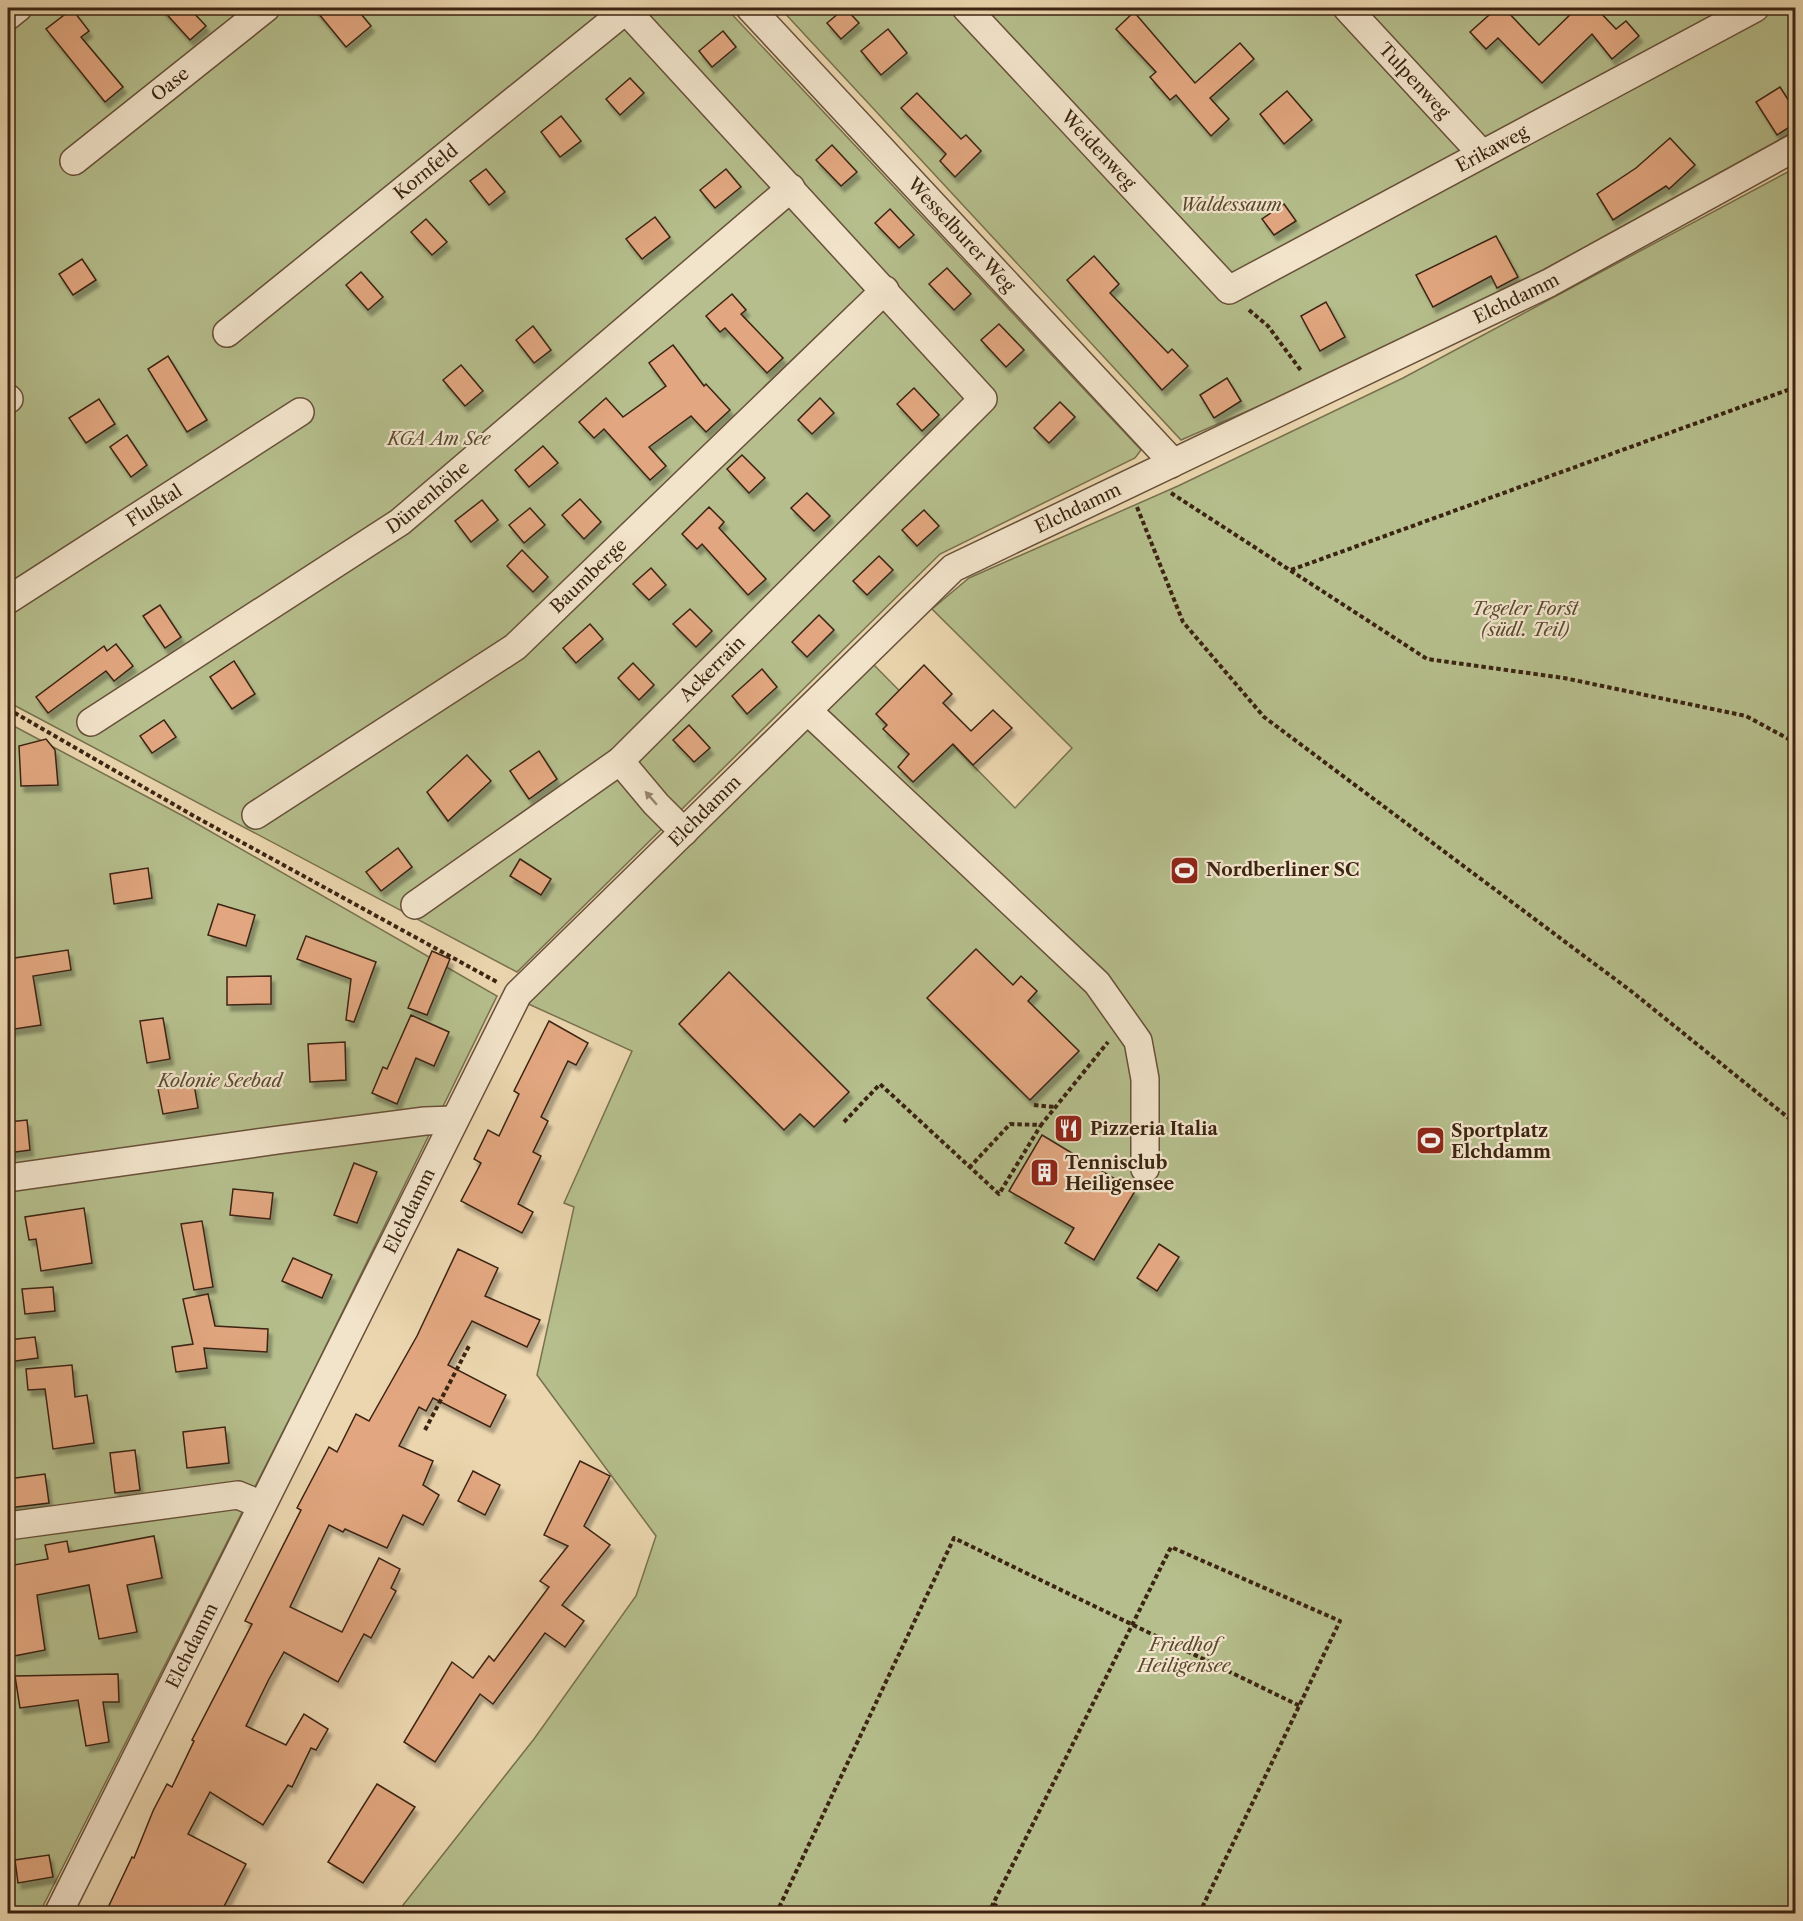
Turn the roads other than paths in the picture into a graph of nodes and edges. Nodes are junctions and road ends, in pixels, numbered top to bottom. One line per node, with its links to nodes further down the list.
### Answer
1 (18, 8): 8 (street)
2 (266, 8): 11 (street, Oase)
3 (750, 8): 17 (street, Wesselburer Weg)
4 (966, 8): 14 (street, Weidenweg)
5 (1347, 8): 10 (street, Tulpenweg)
6 (625, 9): 12 (street); 15 (street, Kornfeld)
7 (1743, 10): 10 (street, Erikaweg)
8 (8, 16)
9 (1796, 147): 17 (street, Elchdamm)
10 (1482, 154): 14 (street, Erikaweg)
11 (74, 161)
12 (790, 188): 13 (street); 20 (street, Dünenhöhe)
13 (885, 290): 21 (street, Ackerrain); 22 (street, Baumberge)
14 (1229, 290)
15 (227, 333)
16 (300, 412): 18 (street, Flußtal)
17 (1172, 464): 19 (street, Elchdamm)
18 (8, 600)
19 (808, 711): 23 (street, Elchdamm); 26 (street)
20 (91, 722)
21 (620, 761): 23 (street, one-way to 21); 24 (street, Ackerrain)
22 (256, 815)
23 (684, 832): 25 (street, Elchdamm)
24 (415, 905)
25 (454, 1120): 27 (street); 28 (street, Elchdamm)
26 (1145, 1168)
27 (8, 1178)
28 (262, 1505): 29 (street); 30 (street, Elchdamm)
29 (8, 1526)
30 (58, 1914)

